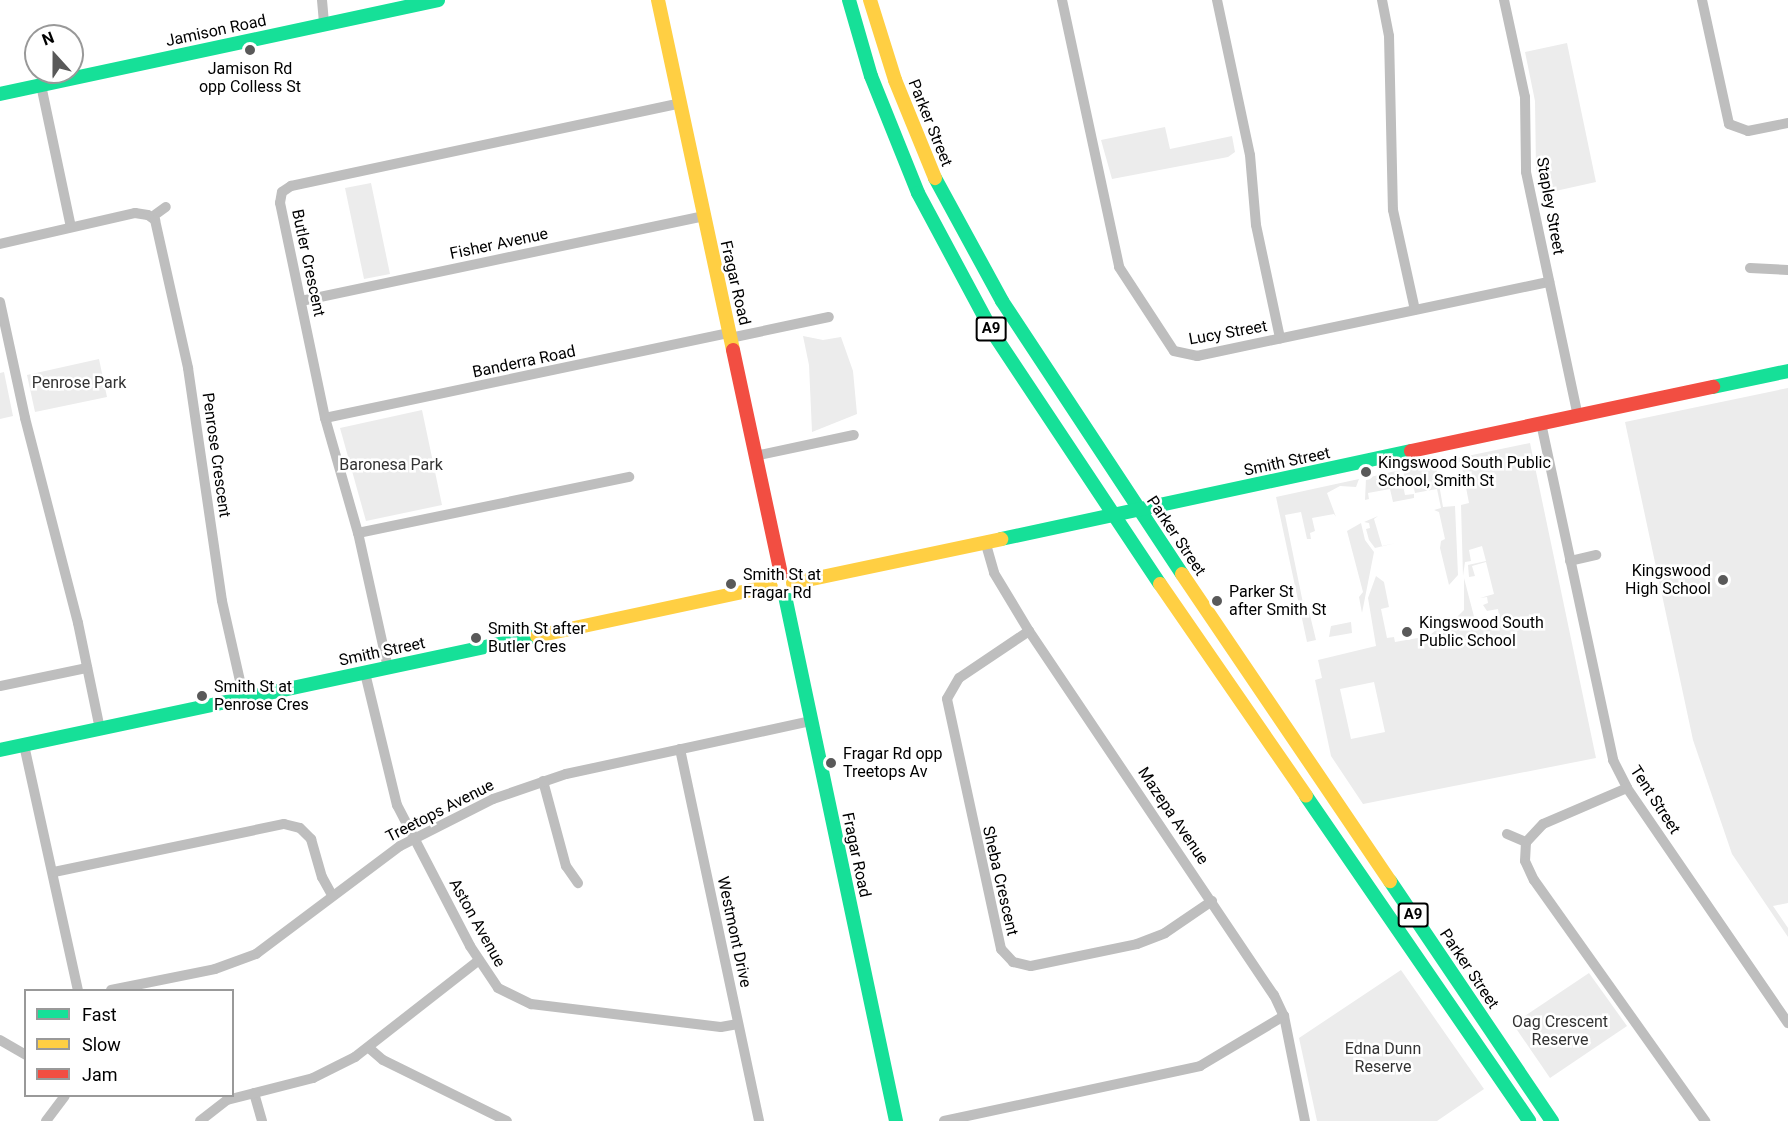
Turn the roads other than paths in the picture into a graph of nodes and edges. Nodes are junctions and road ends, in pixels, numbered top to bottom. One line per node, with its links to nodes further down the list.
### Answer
1 (322, 0): 11 (street)
2 (438, 0): 11 (main road, Jamison Road)
3 (658, 0): 14 (main road, Fragar Road)
4 (849, 0): 38 (main road, A9)
5 (870, 0): 37 (main road, Parker Street / A9)
6 (1062, 0): 29 (street, Lucy Street)
7 (1217, 0): 29 (street)
8 (1382, 0): 26 (street)
9 (1504, 0): 23 (street, Stapley Street)
10 (1702, 0): 15 (street)
11 (324, 24): 12 (main road, Jamison Road)
12 (41, 85): 13 (main road, Jamison Road); 19 (street)
13 (0, 94)
14 (680, 103): 17 (main road, Fragar Road); 24 (street, Butler Crescent)
15 (1788, 123)
16 (165, 207): 18 (street)
17 (703, 216): 24 (street, Fisher Avenue); 28 (main road, Fragar Road)
18 (152, 217): 19 (street); 52 (street, Penrose Crescent)
19 (71, 227): 20 (street)
20 (0, 244)
21 (1750, 268): 22 (street)
22 (1788, 270)
23 (1549, 282): 26 (street, Lucy Street); 31 (street, Stapley Street)
24 (301, 301): 32 (street, Butler Crescent)
25 (0, 302): 48 (street)
26 (1415, 310): 29 (street, Lucy Street)
27 (829, 316): 28 (street, Banderra Road)
28 (730, 335): 32 (street, Banderra Road); 35 (main road, Fragar Road)
29 (1280, 338)
30 (1788, 371): 31 (main road, Smith Street)
31 (1578, 416): 33 (main road, Smith Street)
32 (325, 418): 39 (street, Butler Crescent)
33 (1541, 423): 37 (main road, Smith Street); 42 (street, Tent Street)
34 (854, 435): 35 (street)
35 (755, 456): 43 (main road, Fragar Road)
36 (629, 477): 39 (street)
37 (1139, 511): 38 (main road, Smith Street); 87 (main road, Parker Street / A9)
38 (1113, 515): 40 (main road, Smith Street); 86 (main road, A9)
39 (358, 533): 49 (street, Butler Crescent)
40 (985, 541): 44 (main road, Smith Street); 47 (street, Mazepa Avenue)
41 (1596, 555): 42 (street)
42 (1570, 561): 59 (street, Tent Street)
43 (780, 573): 44 (main road); 45 (main road)
44 (793, 583): 46 (main road)
45 (771, 586): 46 (main road); 49 (main road, Smith Street)
46 (784, 596): 53 (main road, Fragar Road)
47 (1029, 631): 66 (street, Mazepa Avenue); 66 (street, Sheba Crescent)
48 (87, 668): 51 (street); 54 (street)
49 (388, 668): 50 (main road, Smith Street)
50 (365, 673): 52 (main road, Smith Street); 61 (street, Aston Avenue)
51 (0, 686)
52 (244, 699): 54 (main road, Smith Street)
53 (811, 721): 56 (street, Treetops Avenue); 83 (main road, Fragar Road)
54 (100, 729): 55 (main road, Smith Street)
55 (24, 745): 57 (main road, Smith Street); 63 (street)
56 (680, 749): 58 (street, Treetops Avenue); 72 (street, Westmont Drive)
57 (0, 750)
58 (543, 781): 61 (street, Treetops Avenue); 64 (street)
59 (1627, 788): 62 (street); 71 (street, Tent Street)
60 (1507, 834): 62 (street)
61 (414, 839): 65 (street, Treetops Avenue); 67 (street, Aston Avenue)
62 (1526, 842): 88 (street)
63 (54, 872): 65 (street); 68 (street)
64 (578, 884)
65 (332, 895): 69 (street, Treetops Avenue)
66 (1212, 901): 70 (street, Mazepa Avenue)
67 (479, 960): 72 (street, Aston Avenue); 74 (street)
68 (78, 989)
69 (115, 989)
70 (1284, 1016): 84 (street); 85 (street, Mazepa Avenue)
71 (1788, 1023)
72 (738, 1024): 82 (street, Westmont Drive)
73 (0, 1040): 75 (street)
74 (369, 1048): 76 (street); 81 (street)
75 (24, 1054)
76 (254, 1093): 79 (street); 80 (street)
77 (64, 1097): 78 (street)
78 (46, 1121)
79 (200, 1121)
80 (261, 1121)
81 (507, 1121)
82 (759, 1121)
83 (896, 1121)
84 (944, 1121)
85 (1305, 1121)
86 (1529, 1121)
87 (1552, 1121)
88 (1705, 1121)

